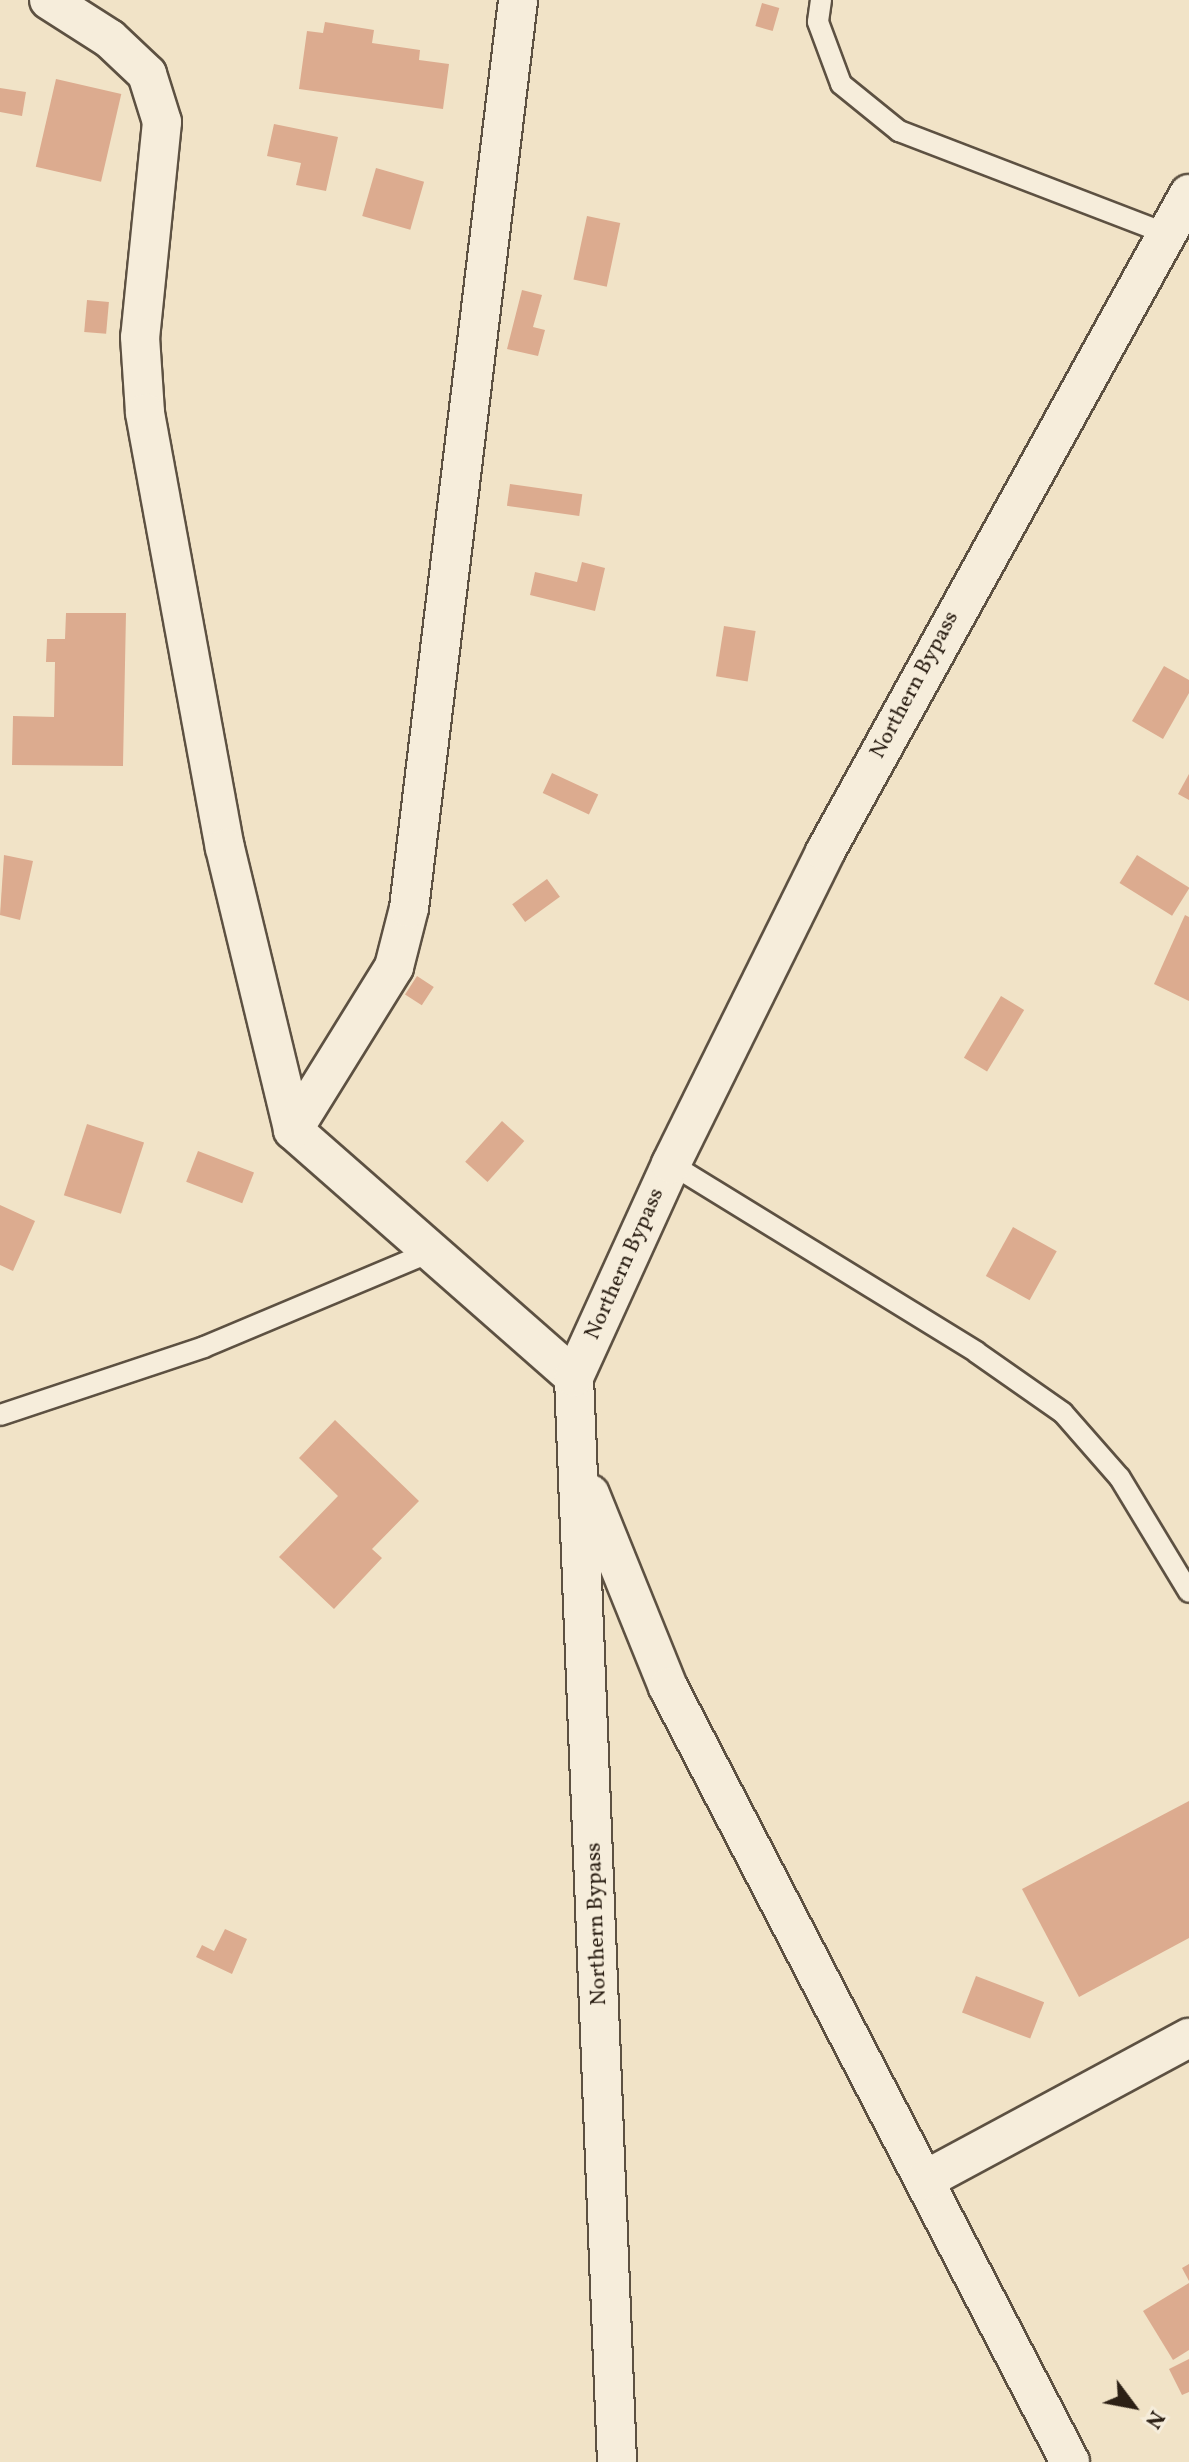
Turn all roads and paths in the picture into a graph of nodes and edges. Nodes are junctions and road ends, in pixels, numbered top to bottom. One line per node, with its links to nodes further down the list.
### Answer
1 (49, 0): 6 (street)
2 (518, 0): 6 (street)
3 (821, 0): 5 (lane)
4 (1189, 194): 5 (street, Northern Bypass)
5 (1165, 233): 7 (street, Northern Bypass)
6 (293, 1130): 8 (street)
7 (671, 1164): 9 (street, Northern Bypass); 12 (lane)
8 (432, 1251): 9 (street); 10 (lane)
9 (574, 1377): 11 (street, Northern Bypass)
10 (0, 1415)
11 (581, 1473): 14 (street); 15 (street, Northern Bypass)
12 (1189, 1592)
13 (1189, 2038): 14 (street)
14 (925, 2180): 16 (street)
15 (617, 2462)
16 (1070, 2462)

